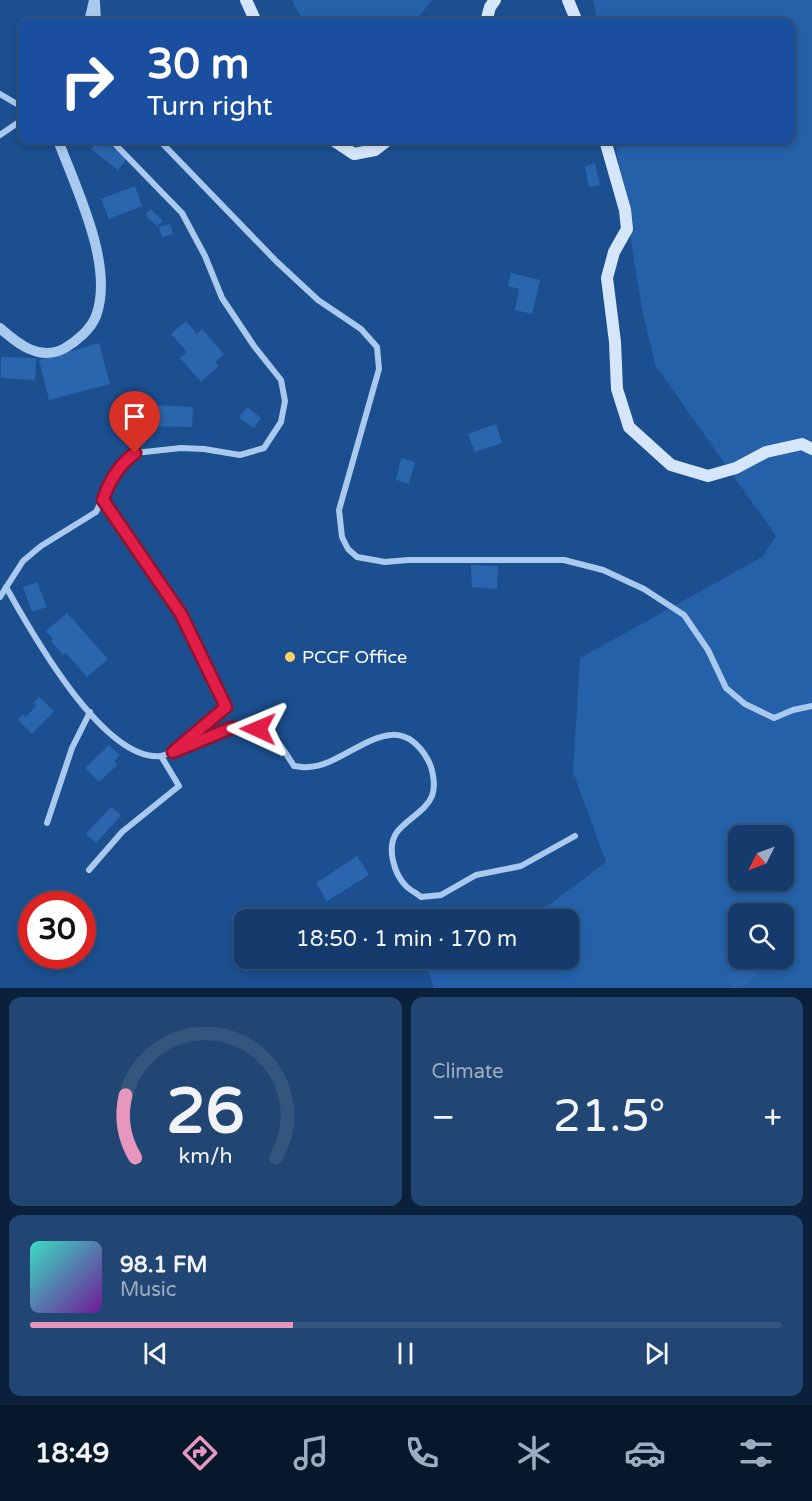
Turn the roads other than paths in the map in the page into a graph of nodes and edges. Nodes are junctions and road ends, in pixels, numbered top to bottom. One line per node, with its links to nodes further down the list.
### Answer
1 (96, 0): 5 (street); 6 (street)
2 (246, 0): 7 (main road)
3 (495, 0): 8 (main road)
4 (568, 0): 9 (main road)
5 (90, 18)
6 (98, 18)
7 (254, 18)
8 (487, 18)
9 (575, 18)
10 (0, 94): 11 (street)
11 (18, 105)
12 (18, 123): 13 (street)
13 (0, 135)
14 (59, 144): 20 (street)
15 (115, 144): 22 (street)
16 (163, 144): 25 (street)
17 (339, 144): 18 (main road)
18 (383, 144)
19 (606, 144): 21 (main road)
20 (0, 328)
21 (812, 449)
22 (103, 500): 23 (street); 27 (street)
23 (6, 587): 24 (street); 26 (street)
24 (0, 597)
25 (812, 706)
26 (90, 712): 28 (street); 29 (street)
27 (173, 752): 28 (street); 30 (street)
28 (161, 756): 31 (street)
29 (47, 823)
30 (575, 836)
31 (89, 870)

